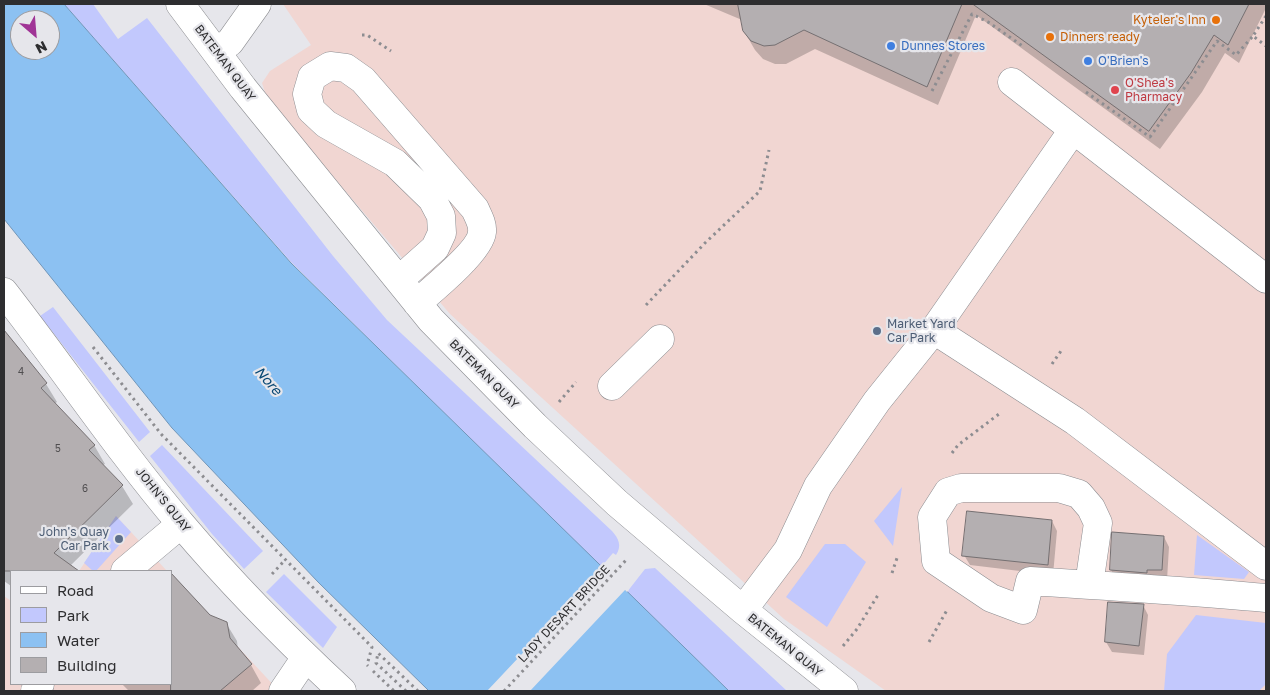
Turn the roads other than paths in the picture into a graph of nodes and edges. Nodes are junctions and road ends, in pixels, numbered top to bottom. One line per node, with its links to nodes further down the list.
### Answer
1 (180, 4): 3 (street, BATEMAN QUAY)
2 (256, 4): 3 (street)
3 (216, 52): 7 (street, BATEMAN QUAY)
4 (1012, 82): 5 (street)
5 (1073, 130): 6 (street); 10 (street)
6 (1266, 279)
7 (399, 280): 9 (street, BATEMAN QUAY); 9 (street)
8 (4, 292): 13 (street, JOHN'S QUAY)
9 (417, 303): 18 (street, BATEMAN QUAY)
10 (934, 330): 14 (street); 18 (street)
11 (660, 338): 12 (street)
12 (612, 386)
13 (181, 524): 15 (street); 19 (street, JOHN'S QUAY)
14 (1266, 566)
15 (125, 570)
16 (1089, 585): 16 (street); 17 (street)
17 (1266, 598)
18 (743, 610): 22 (street, BATEMAN QUAY)
19 (306, 658): 20 (street); 21 (street, JOHN'S QUAY)
20 (282, 691)
21 (342, 691)
22 (844, 691)

